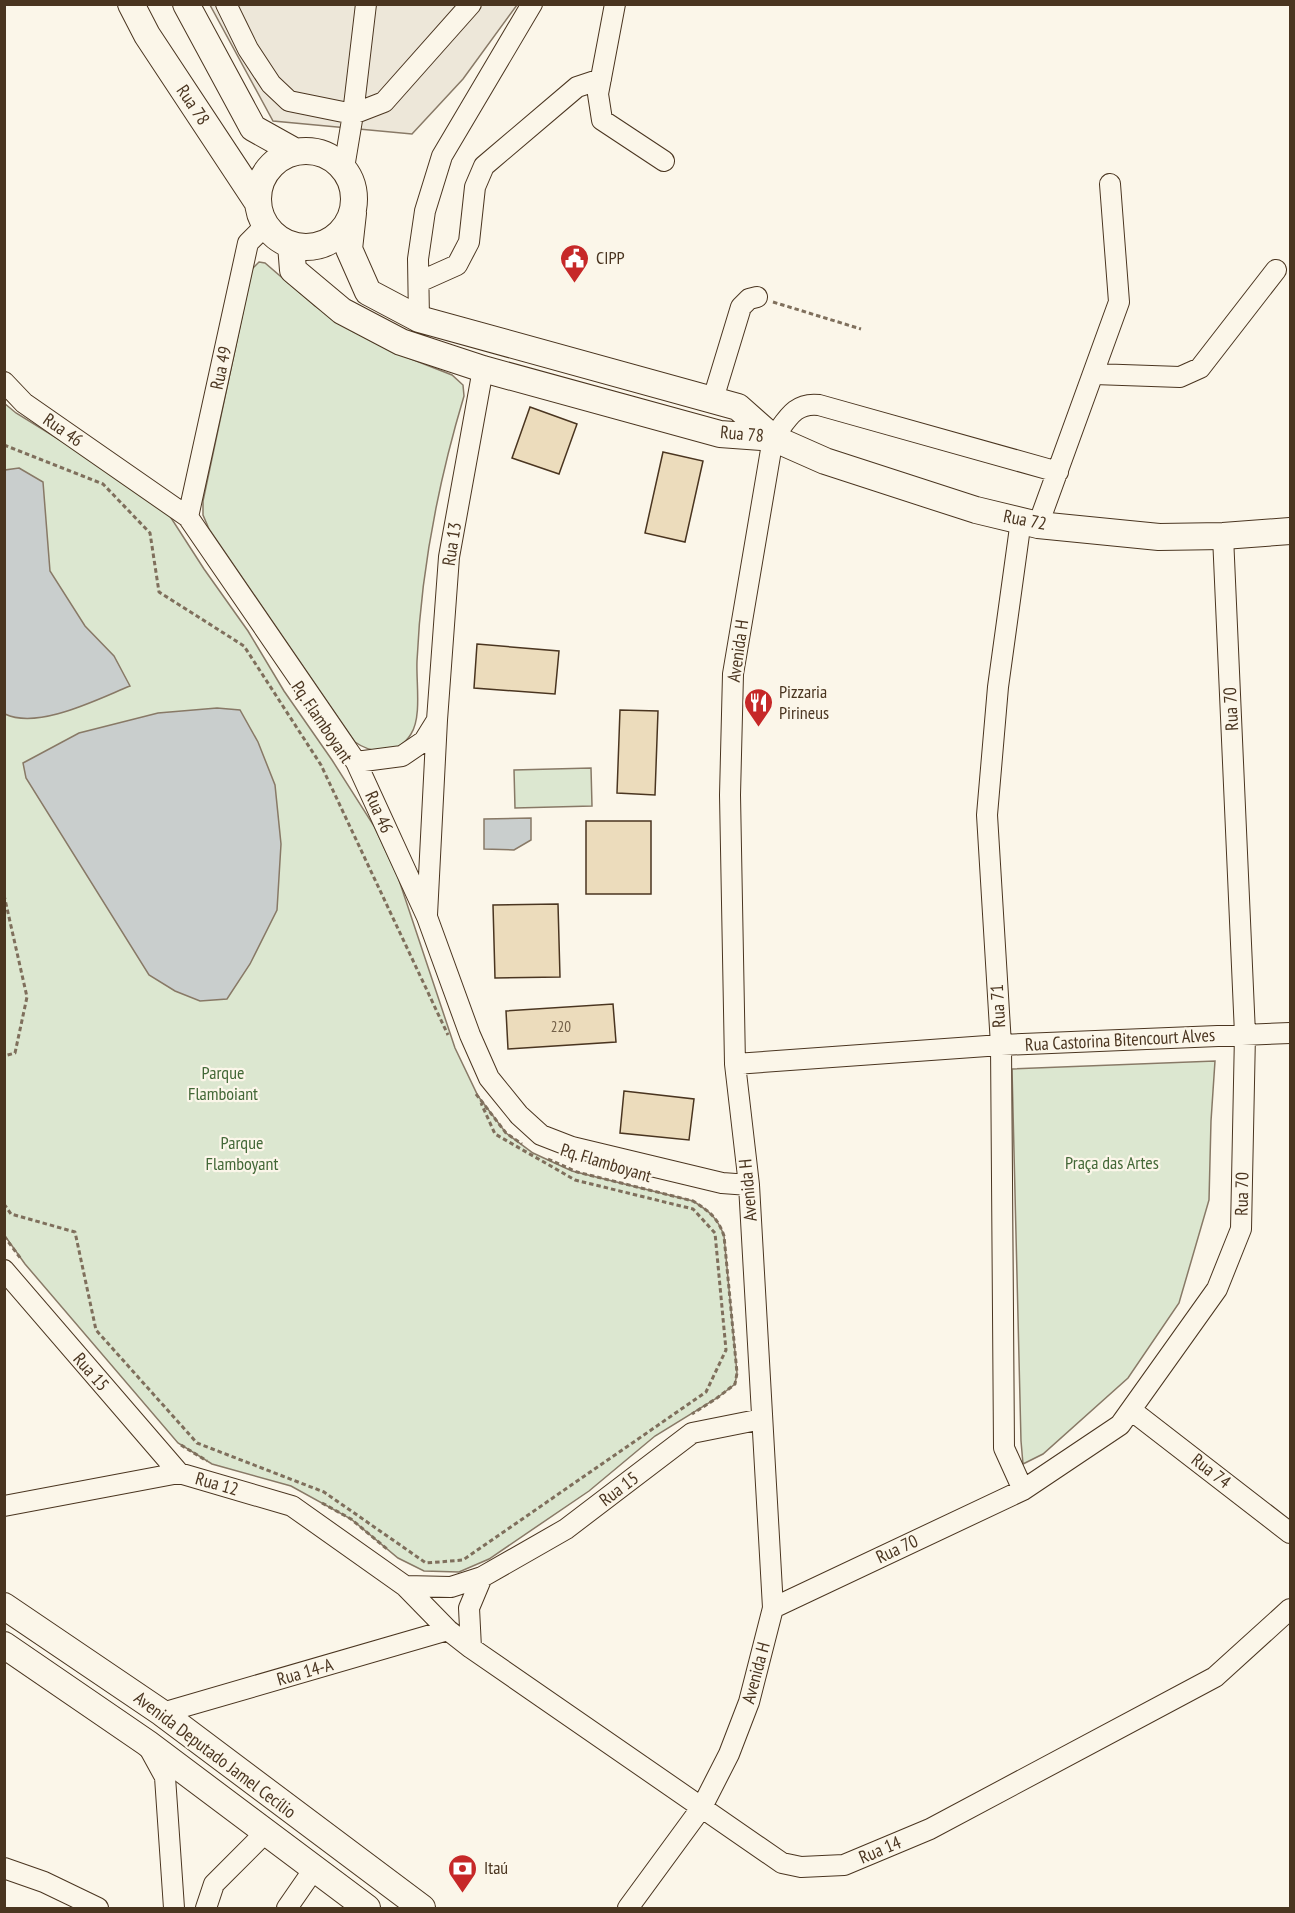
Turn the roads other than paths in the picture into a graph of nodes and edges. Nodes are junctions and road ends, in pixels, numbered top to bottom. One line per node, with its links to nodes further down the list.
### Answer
1 (131, 4): 15 (main road, Rua 78)
2 (186, 4): 10 (main road)
3 (226, 4): 9 (street)
4 (366, 4): 9 (street)
5 (532, 4): 18 (street)
6 (615, 4): 8 (street)
7 (466, 9): 9 (street)
8 (601, 79): 11 (street); 18 (street)
9 (353, 114): 12 (street)
10 (296, 152): 12 (main road); 15 (main road)
11 (664, 161)
12 (344, 168): 14 (main road)
13 (1110, 183): 22 (street, Rua 71)
14 (353, 213): 16 (main road); 20 (main road, Rua 78)
15 (262, 214): 16 (main road); 27 (street, Rua 49)
16 (291, 244): 21 (main road, Rua 78)
17 (1276, 270): 22 (street)
18 (419, 282): 20 (street)
19 (757, 297): 24 (street)
20 (419, 319): 24 (main road, Rua 78)
21 (483, 369): 25 (main road, Rua 78); 31 (street, Rua 13)
22 (1094, 374): 26 (street, Rua 71)
23 (4, 382): 27 (street, Rua 46)
24 (713, 399): 25 (main road, Rua 78)
25 (773, 438): 26 (street); 28 (main road, Rua 72); 37 (street, Avenida H)
26 (1058, 472): 28 (street, Rua 71)
27 (188, 517): 32 (street, Rua 46)
28 (1029, 523): 30 (main road, Rua 72); 36 (street, Rua 71)
29 (1290, 531): 30 (main road, Rua 72)
30 (1223, 536): 35 (street, Rua 70)
31 (437, 720): 32 (street); 33 (street, Rua 13)
32 (357, 762): 33 (street, Rua 46)
33 (427, 917): 38 (street, Rua 46)
34 (1290, 1033): 35 (street, Rua Castorina Bitencourt Alves)
35 (1245, 1034): 36 (street, Rua Castorina Bitencourt Alves); 40 (street, Rua 70)
36 (1000, 1046): 37 (street, Rua Castorina Bitencourt Alves); 43 (street, Rua 71)
37 (735, 1064): 38 (street, Avenida H)
38 (749, 1185): 41 (street, Avenida H)
39 (4, 1270): 42 (street, Rua 15)
40 (1131, 1410): 43 (street, Rua 70); 45 (street, Rua 74)
41 (762, 1419): 46 (street, Rua 15); 49 (street, Avenida H)
42 (179, 1473): 44 (street, Rua 12); 47 (street, Rua 12)
43 (1023, 1490): 49 (street, Rua 70)
44 (4, 1506)
45 (1290, 1533)
46 (482, 1577): 47 (street, Rua 15); 53 (street)
47 (405, 1586): 51 (street)
48 (4, 1606): 54 (main road, Avenida Deputado Jamel Cecílio)
49 (773, 1608): 56 (street, Avenida H)
50 (1290, 1609): 56 (street, Rua 14)
51 (448, 1630): 53 (street, Rua 14); 54 (street, Rua 14-A)
52 (4, 1645): 55 (main road, Avenida Deputado Jamel Cecílio)
53 (471, 1648): 56 (street, Rua 14)
54 (162, 1713): 65 (main road, Avenida Deputado Jamel Cecílio)
55 (147, 1743): 57 (main road, Avenida Deputado Jamel Cecílio); 61 (street)
56 (702, 1807): 66 (street, Avenida H)
57 (265, 1833): 59 (main road, Avenida Deputado Jamel Cecílio); 62 (street)
58 (4, 1868): 60 (street)
59 (314, 1869): 63 (street); 64 (main road, Avenida Deputado Jamel Cecílio)
60 (98, 1908)
61 (174, 1908)
62 (206, 1908)
63 (287, 1908)
64 (367, 1908)
65 (422, 1908)
66 (628, 1908)

